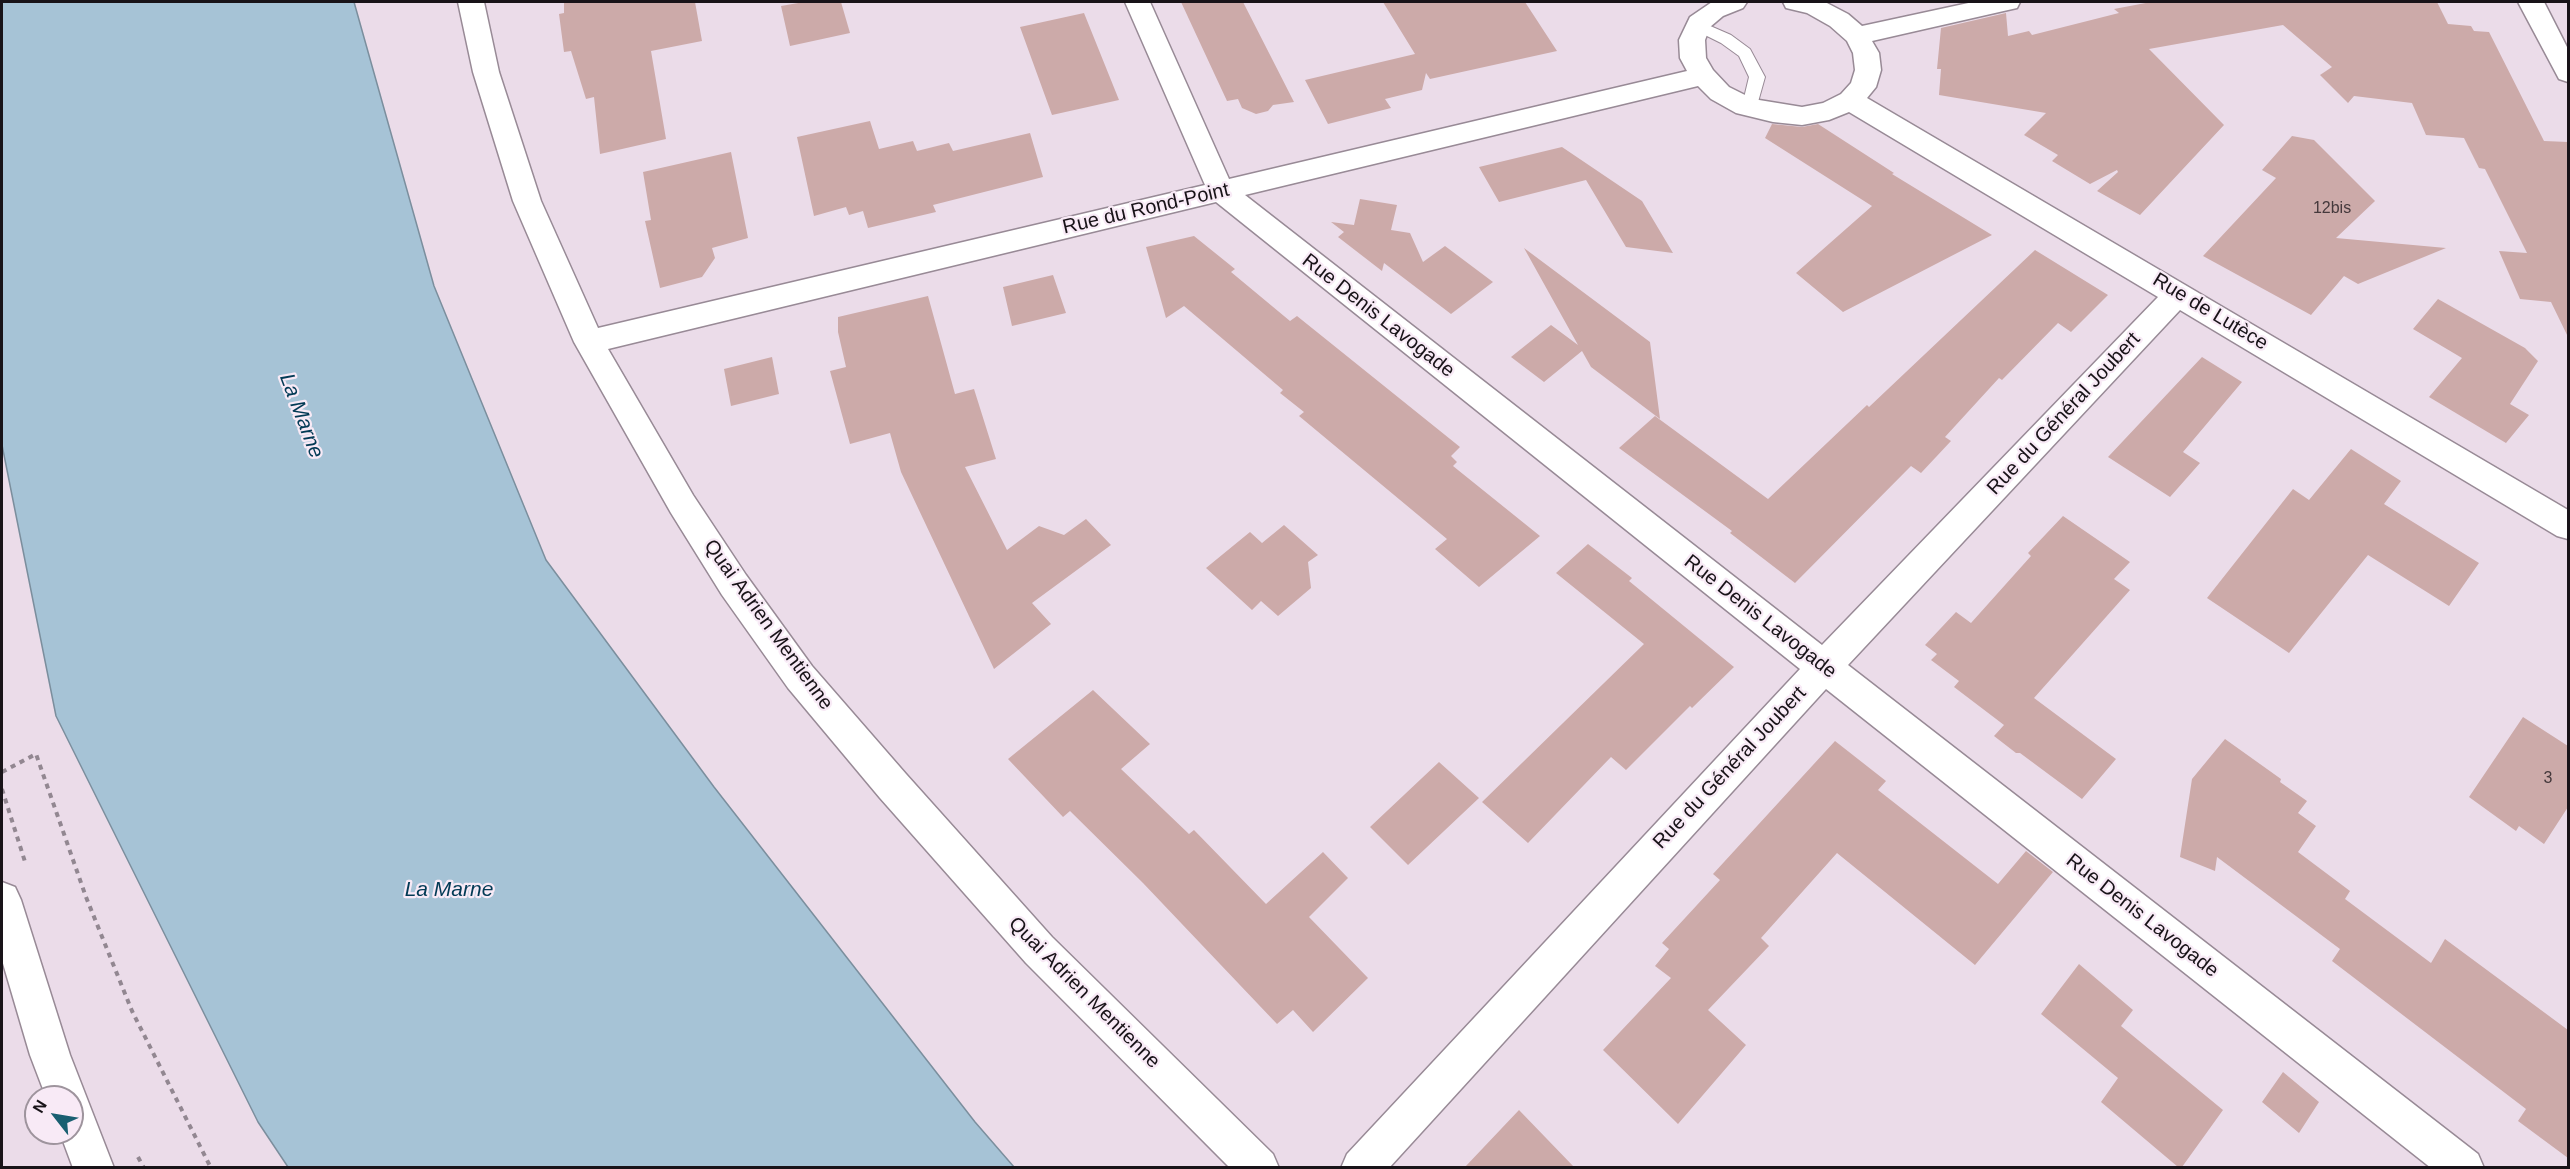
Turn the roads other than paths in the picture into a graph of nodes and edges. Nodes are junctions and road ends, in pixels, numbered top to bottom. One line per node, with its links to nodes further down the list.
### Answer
1 (471, 2): 15 (street, Quai Adrien Mentienne)
2 (1137, 2): 13 (street, Rue Denis Lavogade)
3 (1734, 2): 10 (street)
4 (1795, 2): 8 (street)
5 (2008, 2): 8 (street)
6 (2531, 2): 9 (street)
7 (1708, 30): 11 (lane)
8 (1857, 36): 12 (street)
9 (2568, 73)
10 (1703, 76): 12 (street); 13 (street, Rue du Rond-Point)
11 (1752, 98)
12 (1850, 100): 14 (street, Rue de Lutèce)
13 (1221, 191): 15 (street, Rue du Rond-Point); 17 (street, Rue Denis Lavogade)
14 (2178, 294): 16 (street, Rue de Lutèce); 17 (street, Rue du Général Joubert)
15 (589, 342): 22 (street, Quai Adrien Mentienne)
16 (2568, 526)
17 (1824, 668): 23 (street, Rue du Général Joubert); 24 (street, Rue Denis Lavogade)
18 (2, 900): 19 (street)
19 (61, 1085)
20 (84, 1142): 21 (street)
21 (94, 1167)
22 (1259, 1167)
23 (1361, 1167)
24 (2464, 1167)

